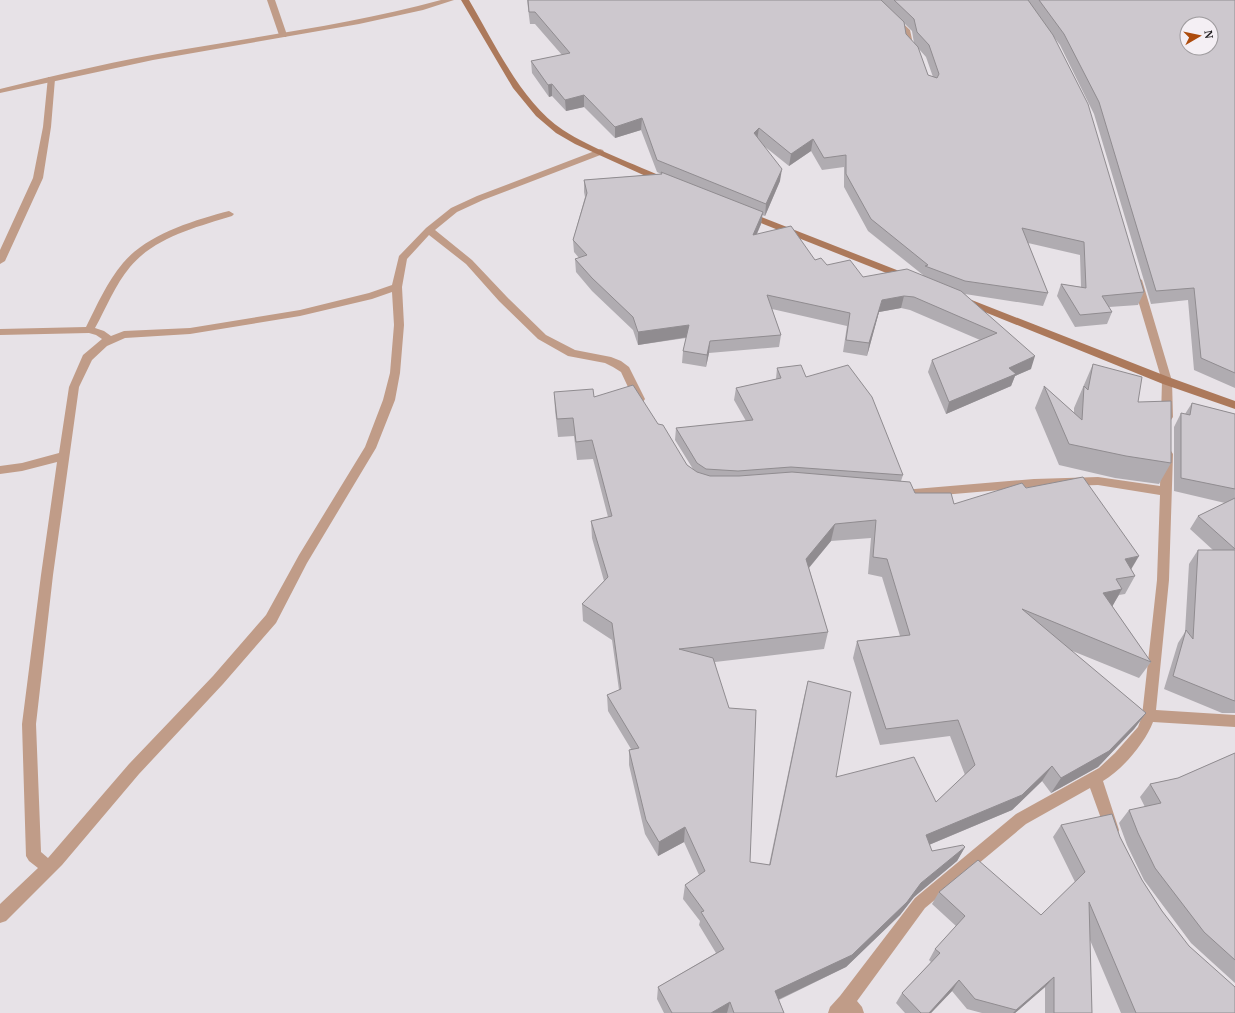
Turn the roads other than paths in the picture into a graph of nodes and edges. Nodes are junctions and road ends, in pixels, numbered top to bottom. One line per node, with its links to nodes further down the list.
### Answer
1 (271, 0): 5 (street)
2 (450, 0): 5 (street)
3 (465, 0): 9 (main road)
4 (874, 0): 6 (street)
5 (283, 35): 7 (street)
6 (917, 53)
7 (51, 79): 8 (street); 14 (street)
8 (0, 91)
9 (600, 152): 10 (main road); 13 (street)
10 (670, 183)
11 (737, 210): 16 (main road)
12 (229, 214): 19 (street)
13 (429, 230): 17 (street); 24 (street)
14 (0, 261)
15 (1134, 268): 22 (street)
16 (915, 281)
17 (397, 287): 21 (street); 35 (street)
18 (952, 296): 22 (main road)
19 (90, 330): 20 (street); 21 (street)
20 (0, 332)
21 (110, 340): 27 (street)
22 (1167, 381): 23 (main road); 25 (street)
23 (1235, 405)
24 (646, 409)
25 (1167, 428)
26 (1167, 444): 29 (street)
27 (64, 456): 28 (street); 35 (street)
28 (0, 470)
29 (1166, 491): 30 (street); 31 (street)
30 (899, 493)
31 (1149, 716): 32 (street); 33 (street)
32 (1235, 722)
33 (1095, 780): 34 (street); 37 (street)
34 (1116, 843)
35 (49, 868): 36 (street)
36 (0, 916)
37 (846, 1009)

